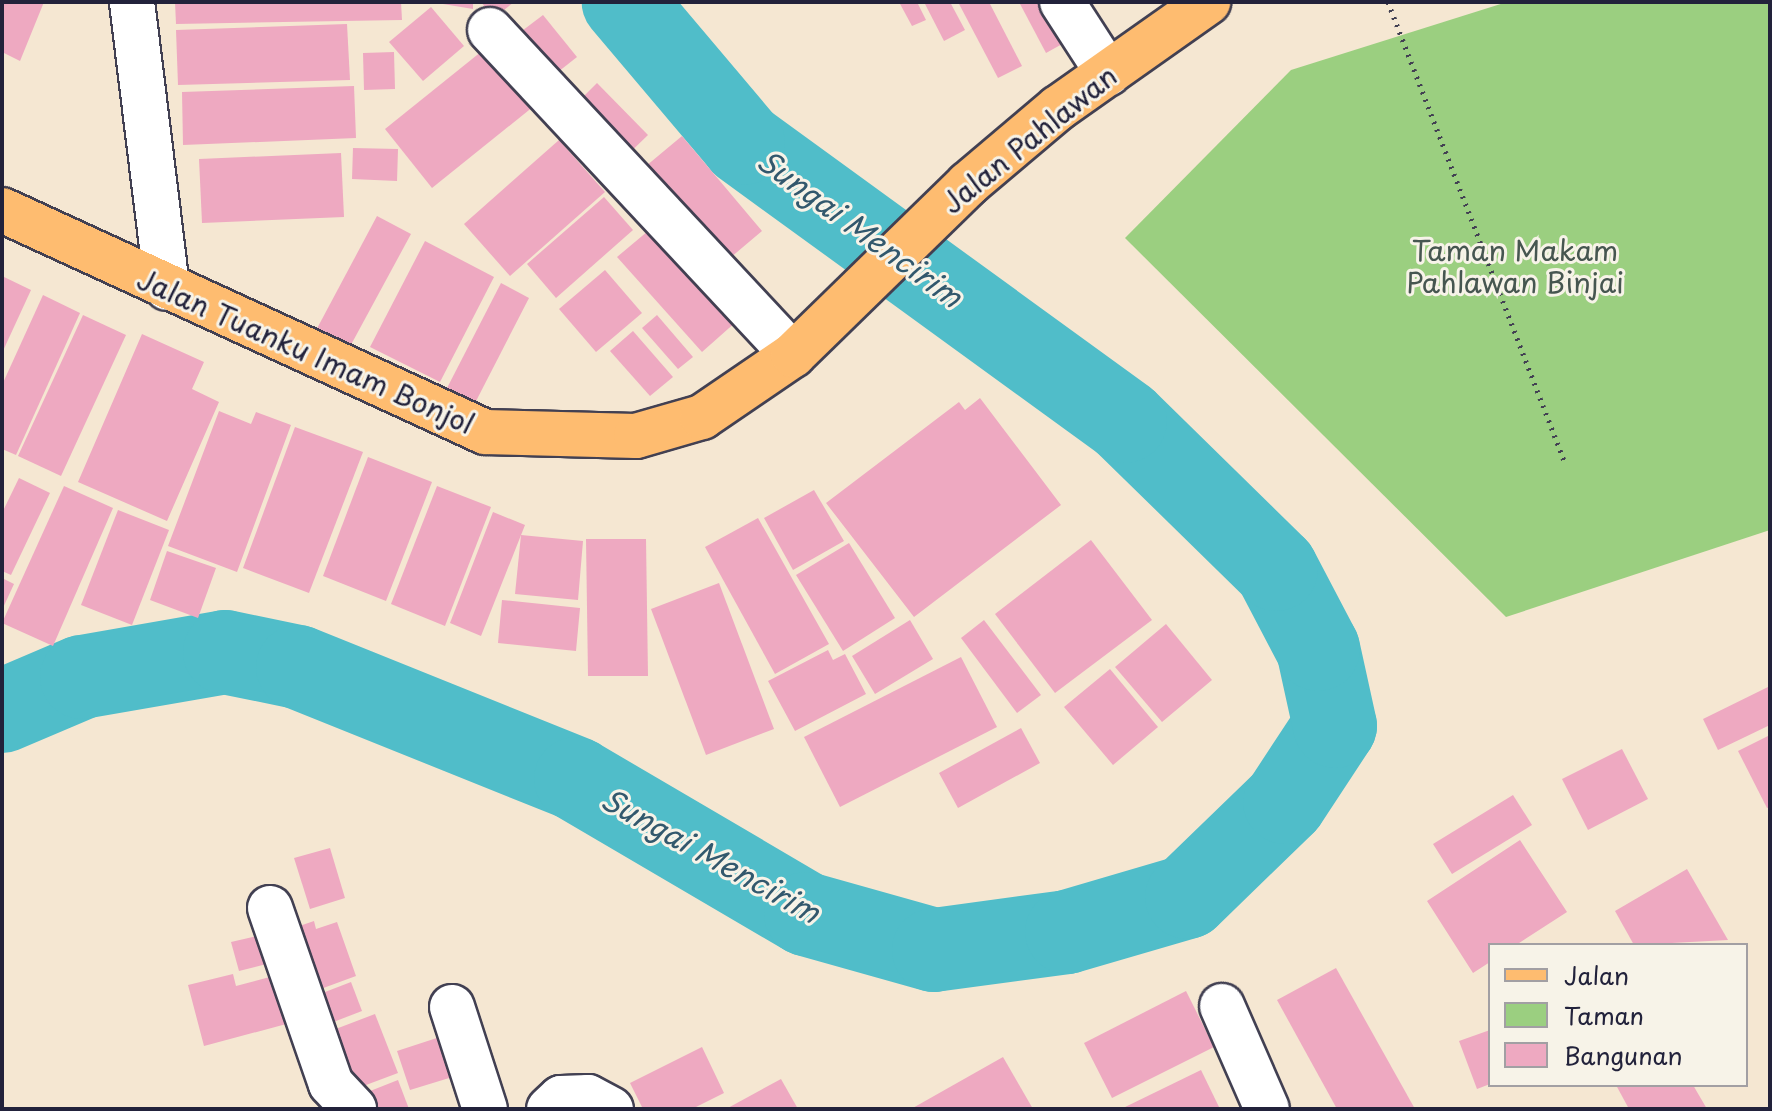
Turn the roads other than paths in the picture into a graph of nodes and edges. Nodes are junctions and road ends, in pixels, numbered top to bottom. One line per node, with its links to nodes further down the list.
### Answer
1 (132, 2): 8 (street)
2 (1062, 2): 5 (street)
3 (1208, 2): 5 (main road, Jalan Pahlawan)
4 (490, 30): 9 (street)
5 (1108, 73): 7 (main road, Jalan Pahlawan)
6 (2, 210): 8 (main road, Jalan Tuanku Imam Bonjol)
7 (860, 286): 9 (main road, Jalan Tuanku Imam Bonjol)
8 (167, 288): 9 (main road, Jalan Tuanku Imam Bonjol)
9 (793, 355)
10 (270, 908): 13 (street)
11 (1222, 1006): 17 (street)
12 (452, 1007): 14 (street)
13 (354, 1109)
14 (485, 1109)
15 (549, 1109): 16 (street)
16 (611, 1109)
17 (1267, 1109)

